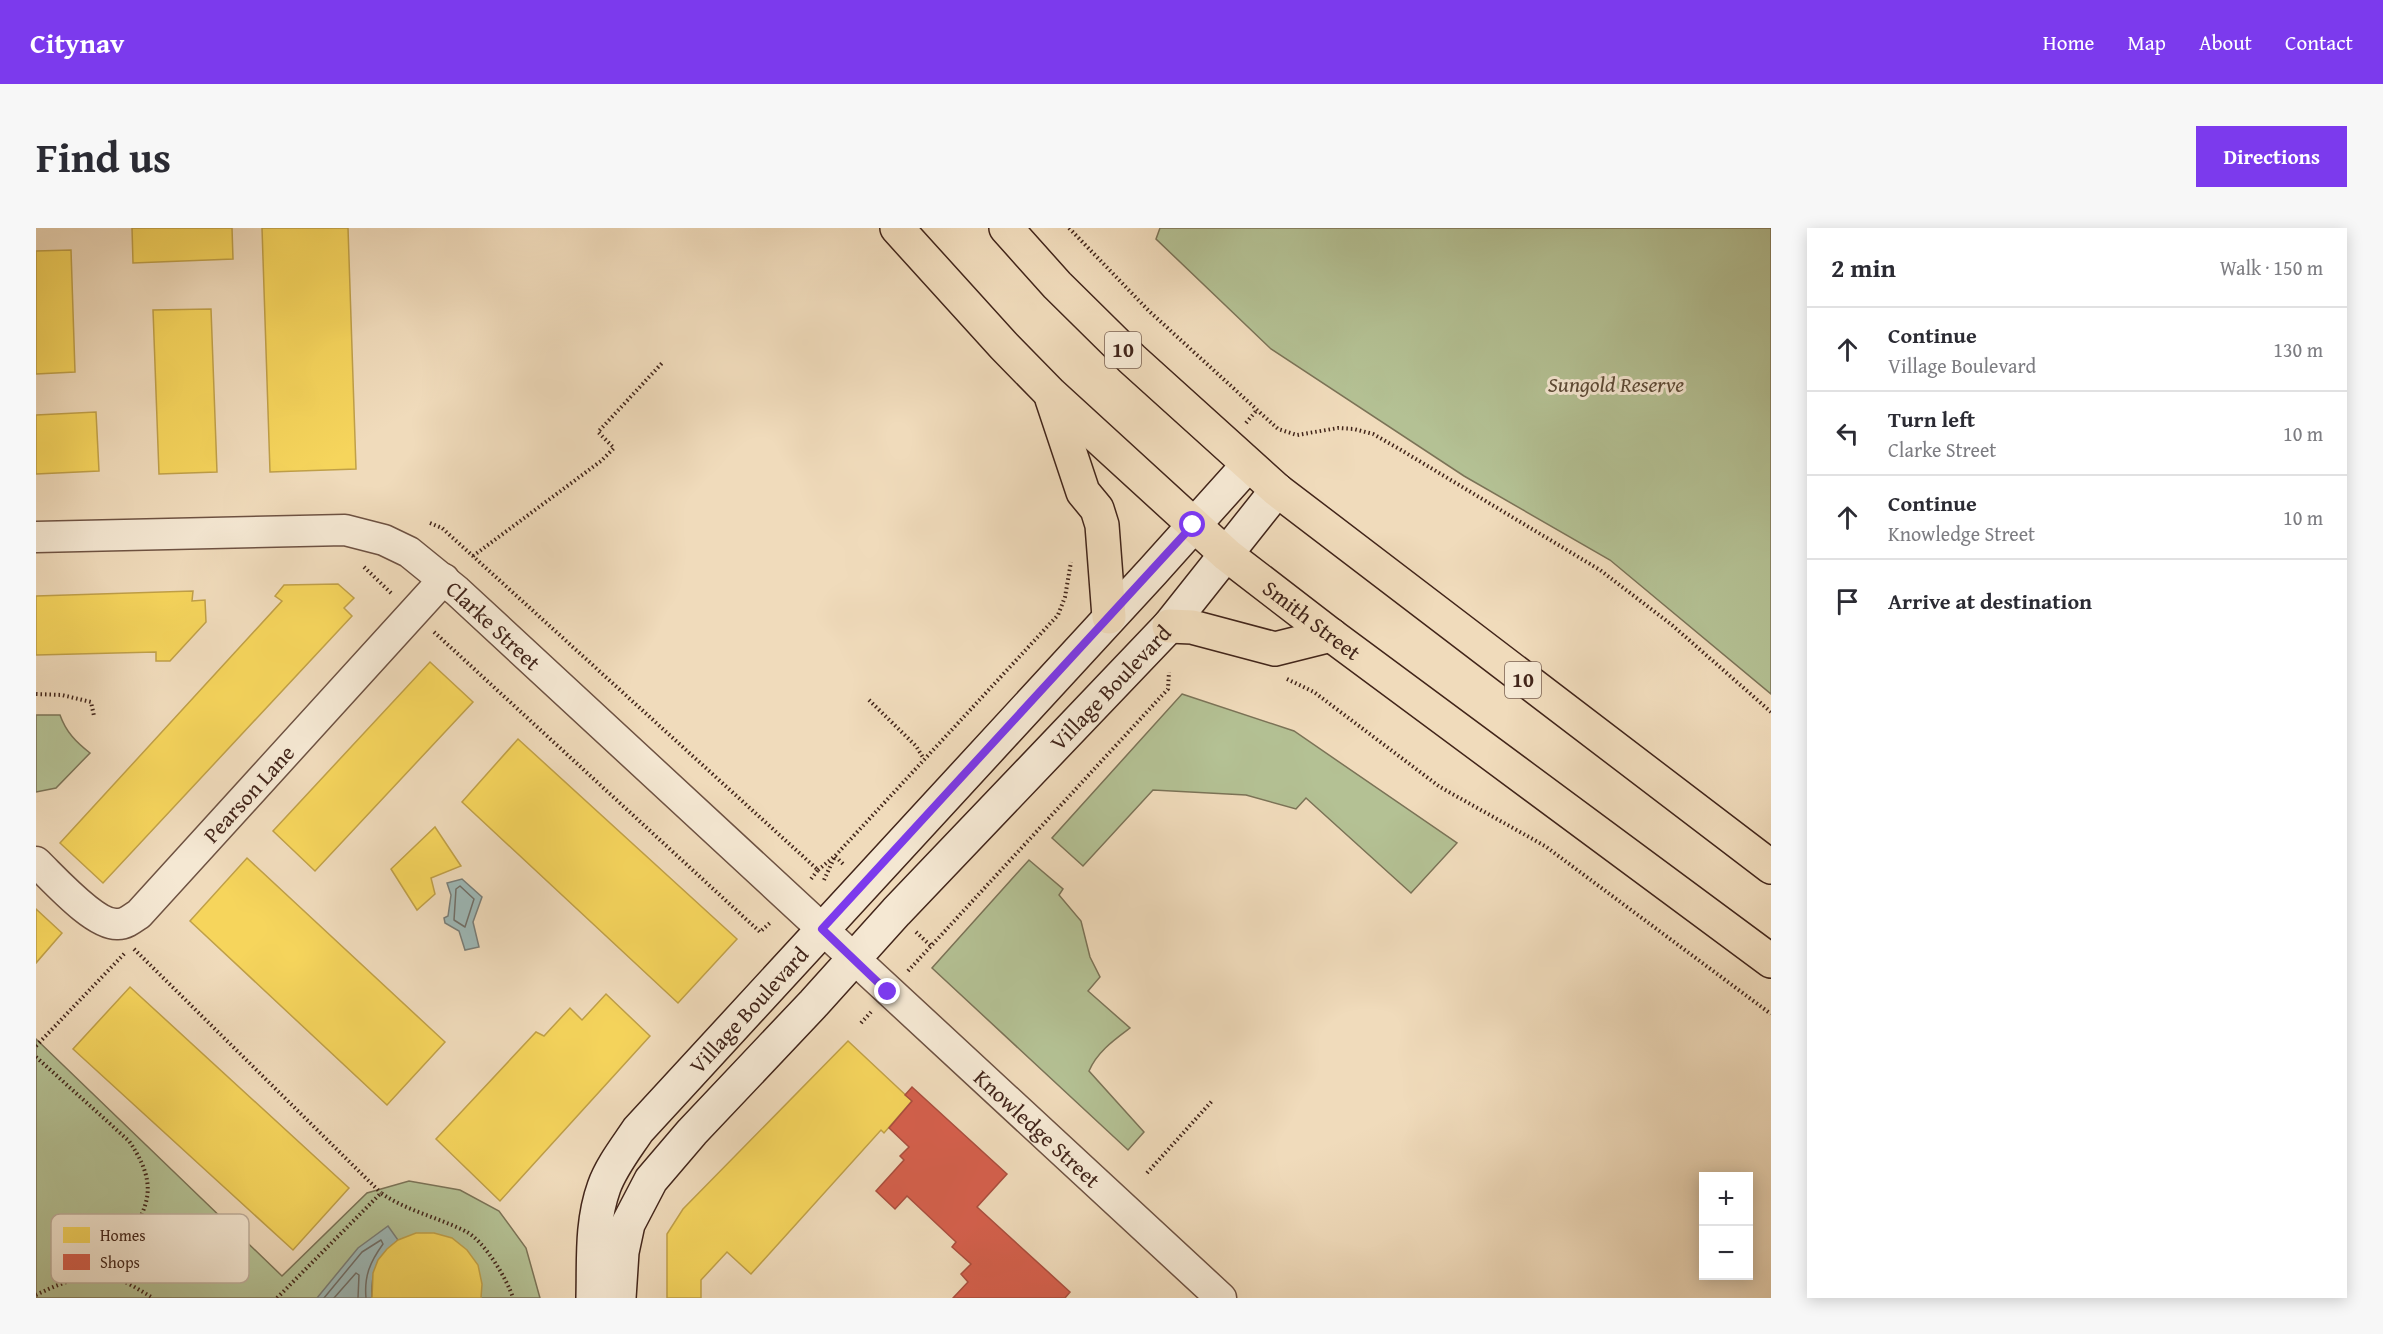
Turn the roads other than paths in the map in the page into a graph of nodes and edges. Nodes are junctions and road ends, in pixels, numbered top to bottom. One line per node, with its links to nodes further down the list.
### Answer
1 (897, 228): 3 (highway, Smith Street)
2 (1006, 228): 4 (highway, 10)
3 (1051, 394): 6 (highway, Smith Street); 10 (highway)
4 (1248, 465): 5 (highway, 10); 6 (street, Village Boulevard)
5 (1277, 490): 8 (street, Village Boulevard); 14 (highway, 10)
6 (1193, 525): 8 (highway, Smith Street); 10 (street, Village Boulevard)
7 (36, 537): 9 (street, Clarke Street)
8 (1227, 555): 11 (street, Village Boulevard); 12 (highway, Smith Street)
9 (444, 579): 13 (street, Pearson Lane); 15 (street, Clarke Street)
10 (1109, 617): 15 (street, Village Boulevard)
11 (1168, 626): 12 (highway); 16 (street, Village Boulevard)
12 (1331, 635): 17 (highway, Smith Street)
13 (36, 862)
14 (1771, 867)
15 (822, 929): 16 (street, Clarke Street); 18 (street, Village Boulevard)
16 (853, 958): 19 (street, Village Boulevard); 20 (street, Knowledge Street)
17 (1771, 961)
18 (593, 1298)
19 (619, 1298)
20 (1221, 1298)

